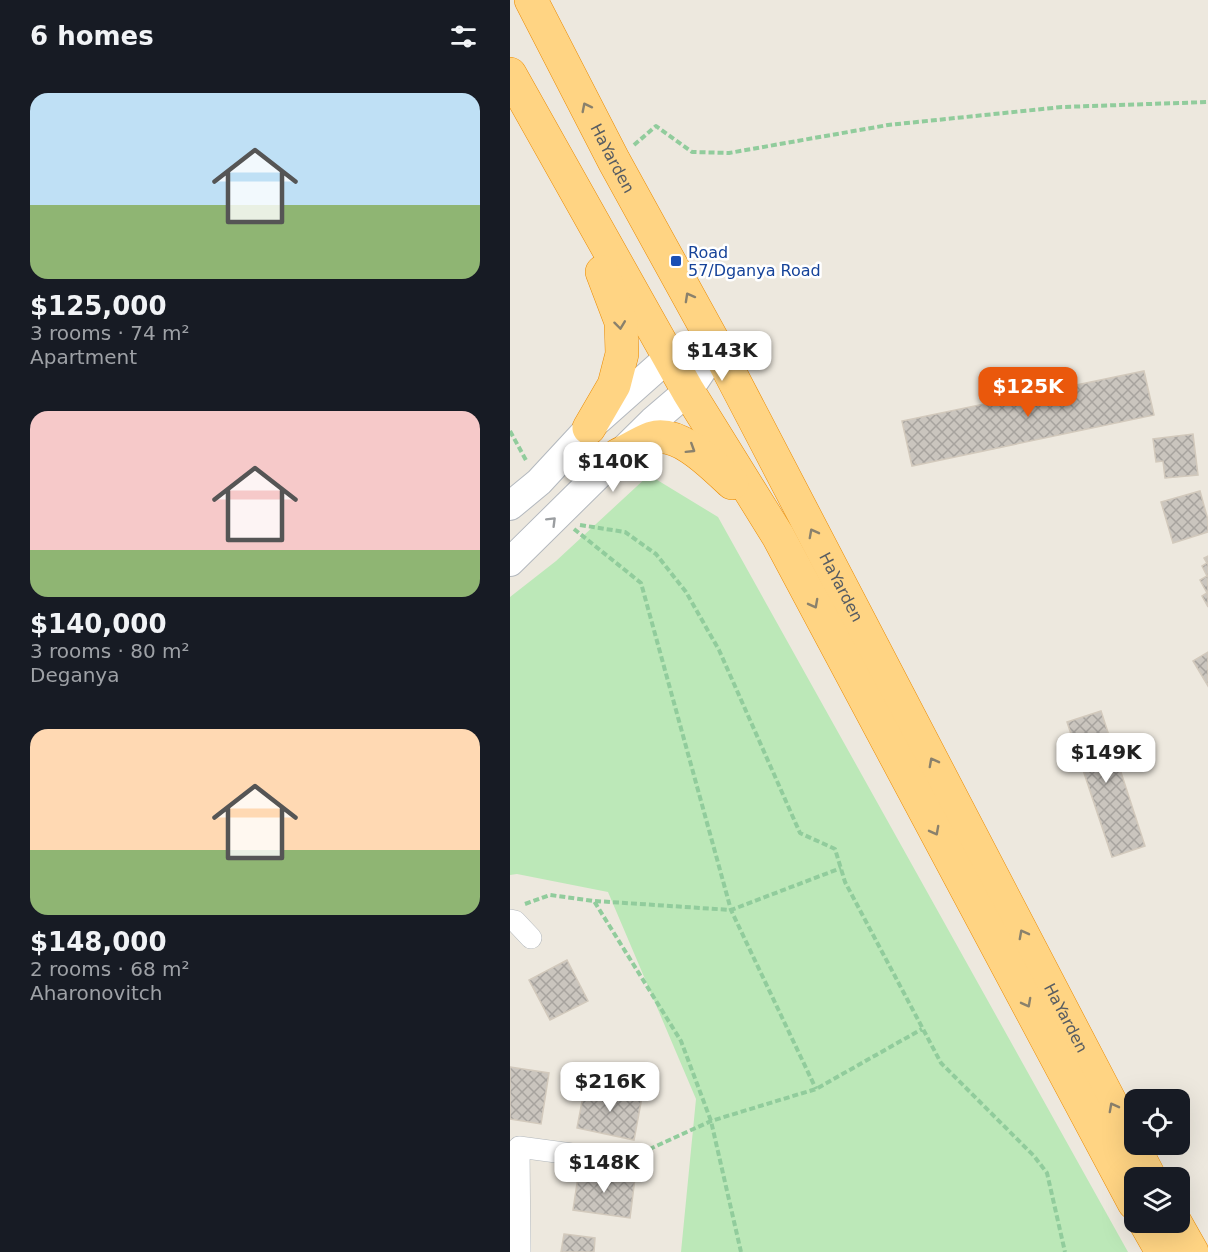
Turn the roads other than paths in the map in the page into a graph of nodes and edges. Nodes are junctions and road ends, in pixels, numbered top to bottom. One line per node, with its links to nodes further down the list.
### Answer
1 (531, 0): 4 (highway, HaYarden, one-way to 1)
2 (510, 74): 3 (highway, HaYarden)
3 (554, 154): 5 (highway, HaYarden); 7 (highway, one-way to 7)
4 (717, 348): 5 (main road); 6 (main road); 15 (highway, HaYarden, one-way to 4)
5 (669, 357): 6 (highway, HaYarden); 7 (main road)
6 (688, 391): 8 (main road); 10 (highway, HaYarden)
7 (589, 428): 9 (main road)
8 (618, 455): 10 (highway, one-way to 10); 11 (main road, one-way to 8)
9 (510, 507)
10 (760, 508): 16 (highway, HaYarden, one-way to 16)
11 (510, 562)
12 (515, 913): 13 (street)
13 (531, 938)
14 (624, 1161): 17 (street)
15 (1144, 1167)
16 (1124, 1184)
17 (515, 1197): 20 (street)
18 (1151, 1233): 21 (highway)
19 (1181, 1233): 22 (highway)
20 (520, 1252)
21 (1162, 1252)
22 (1192, 1252)

